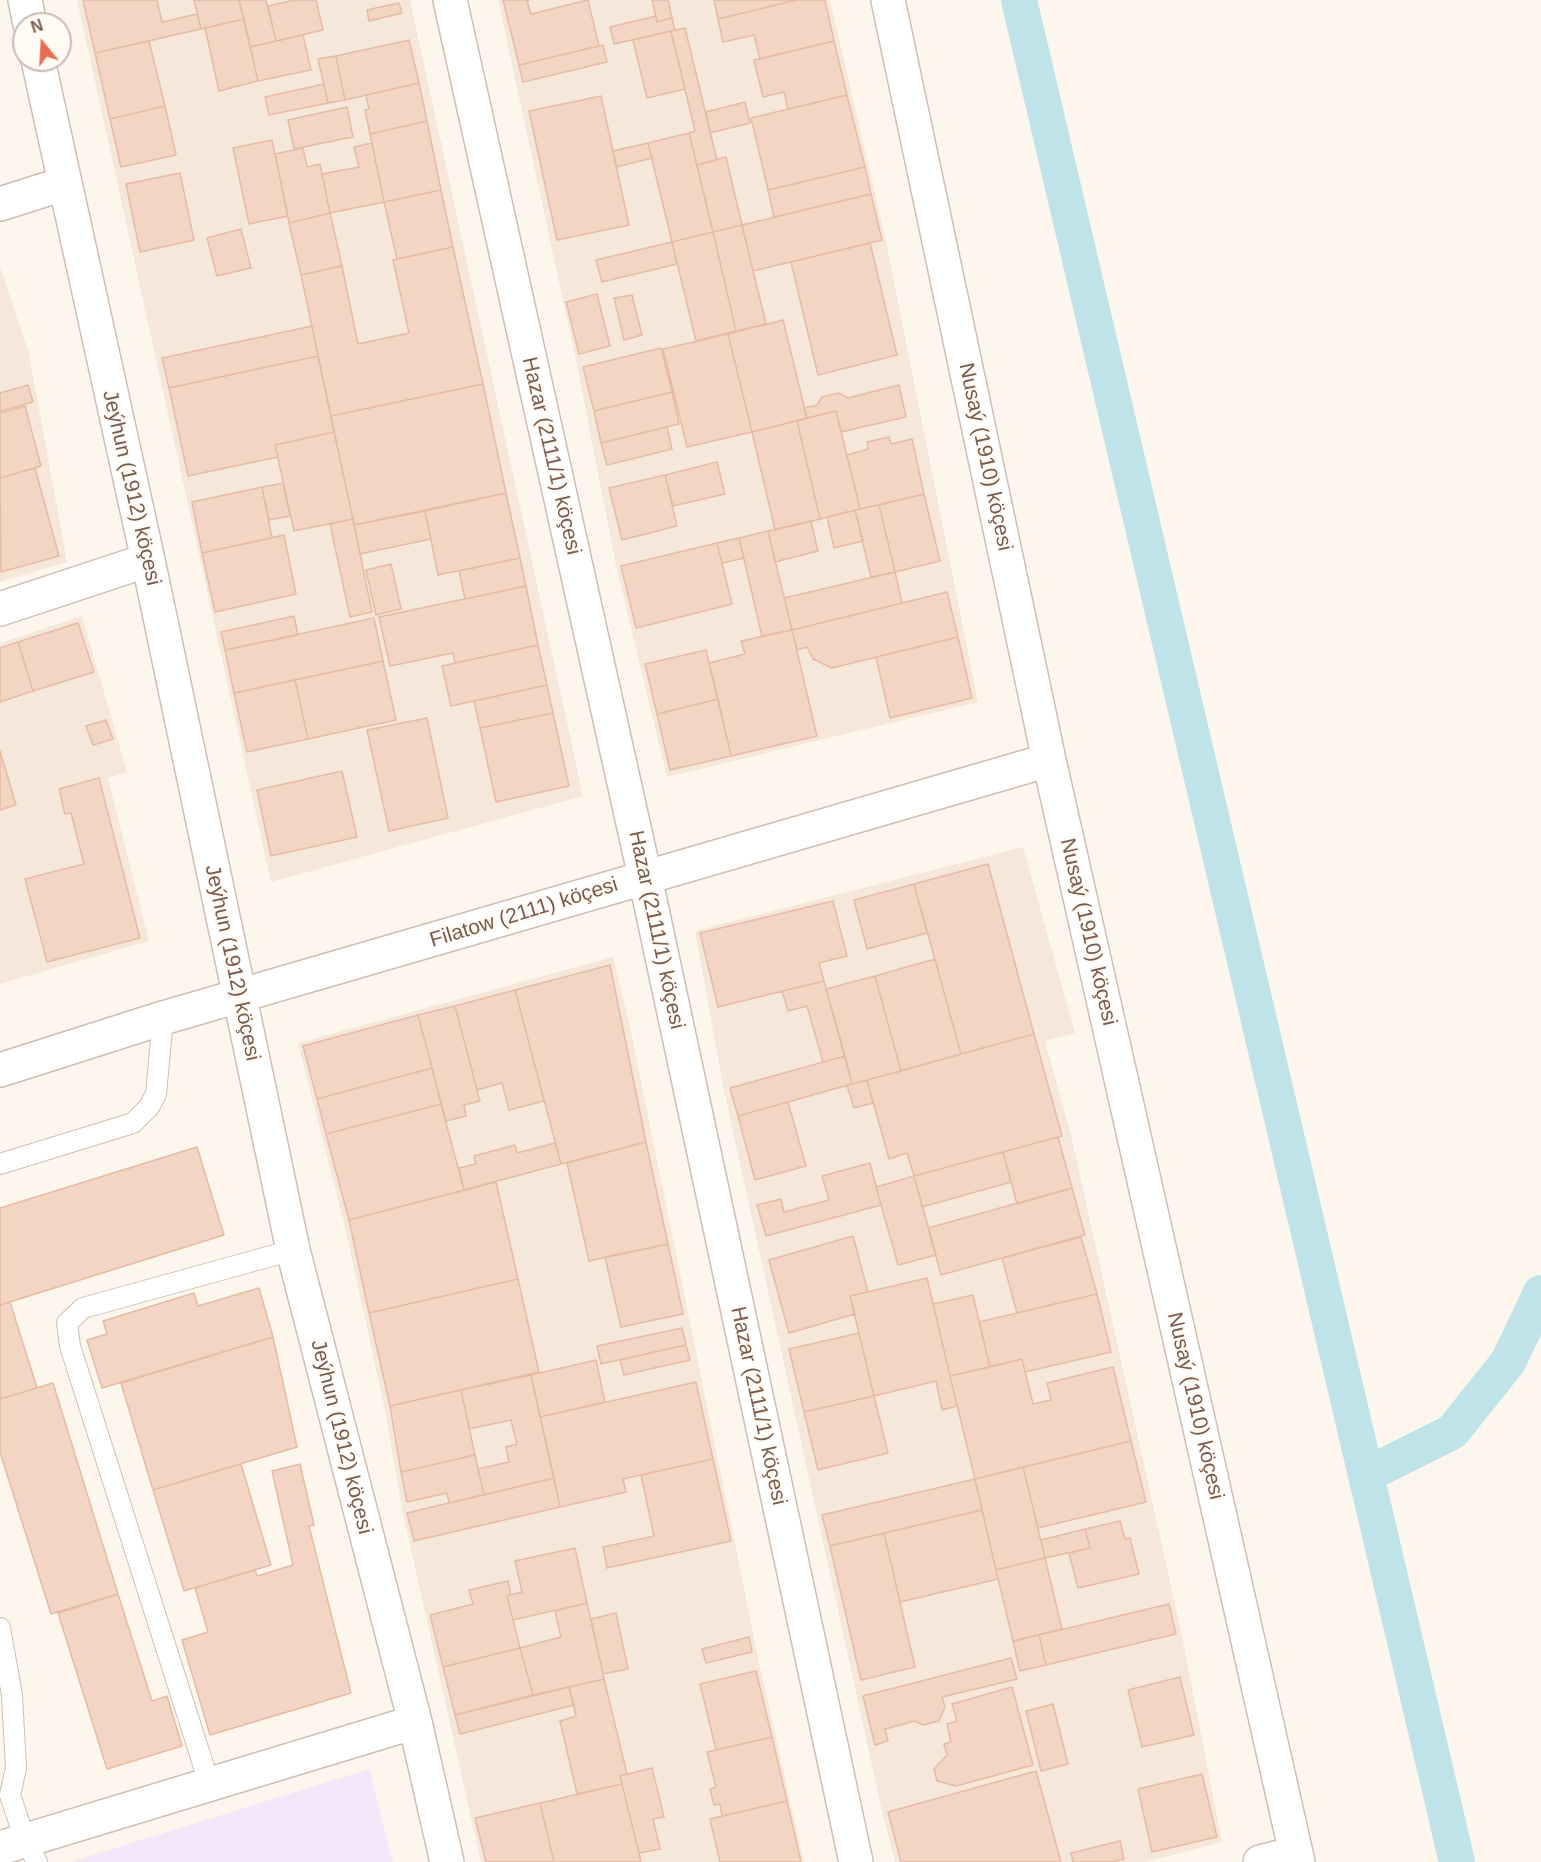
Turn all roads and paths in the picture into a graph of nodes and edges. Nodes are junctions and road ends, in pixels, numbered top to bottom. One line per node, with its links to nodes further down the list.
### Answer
1 (450, 0): 9 (street, Hazar (2111/1) köçesi)
2 (888, 0): 8 (street, Nusaý (1910) köçesi)
3 (40, 72): 4 (street, Jeýhun (1912) köçesi)
4 (63, 184): 5 (street); 6 (street, Jeýhun (1912) köçesi)
5 (0, 204)
6 (148, 560): 7 (street); 10 (street, Jeýhun (1912) köçesi)
7 (0, 609)
8 (1049, 760): 9 (street, Filatow (2111) köçesi); 19 (street, Nusaý (1910) köçesi)
9 (645, 877): 10 (street, Filatow (2111) köçesi); 21 (street, Hazar (2111/1) köçesi)
10 (239, 998): 11 (street, Filatow (2111) köçesi); 14 (street, Jeýhun (1912) köçesi)
11 (163, 1018): 12 (street, Filatow (2111) köçesi); 13 (lane)
12 (0, 1070)
13 (0, 1164)
14 (293, 1250): 16 (street, Jeýhun (1912) köçesi); 17 (lane)
15 (0, 1628): 18 (lane)
16 (415, 1722): 17 (street); 20 (street, Jeýhun (1912) köçesi)
17 (210, 1786): 18 (street)
18 (20, 1850)
19 (1297, 1857): 22 (street)
20 (447, 1862)
21 (856, 1862)
22 (1260, 1862)

